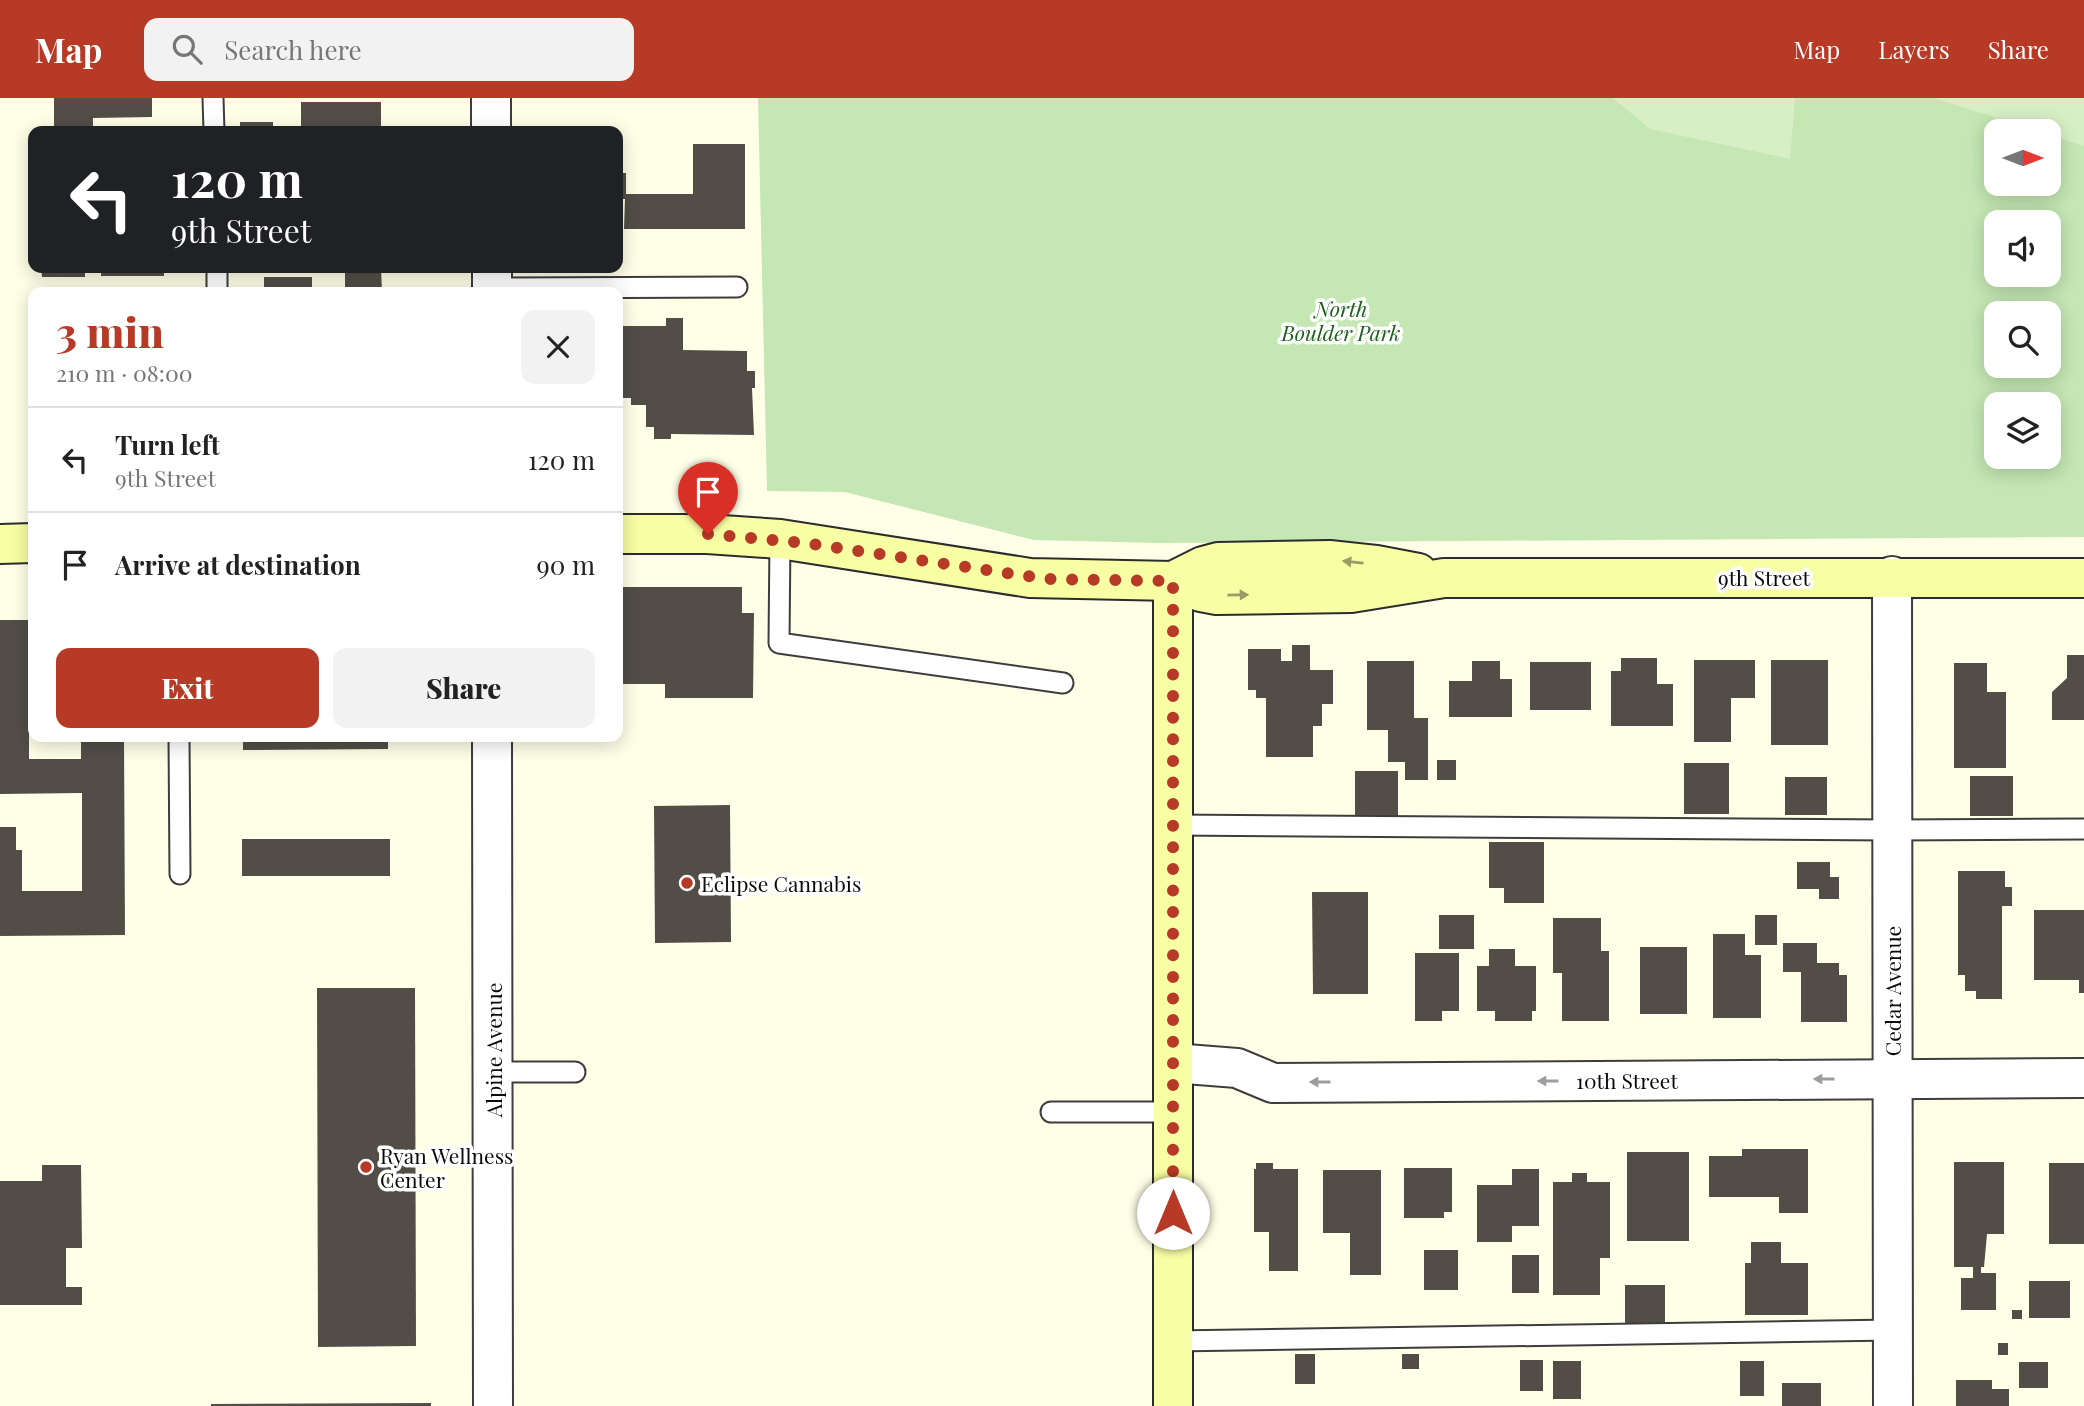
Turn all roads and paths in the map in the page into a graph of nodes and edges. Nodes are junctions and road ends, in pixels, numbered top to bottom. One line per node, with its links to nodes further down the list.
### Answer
1 (213, 98): 3 (lane)
2 (491, 98): 4 (street)
3 (214, 126)
4 (491, 126)
5 (492, 283): 6 (lane)
6 (737, 287)
7 (623, 534): 8 (street, 9th Street)
8 (780, 540): 13 (street, 9th Street); 14 (lane)
9 (28, 543): 10 (street)
10 (0, 544)
11 (1892, 576): 12 (street, 9th Street); 13 (street, 9th Street); 19 (street, Cedar Avenue)
12 (2084, 578)
13 (1173, 581): 17 (street)
14 (1063, 683)
15 (179, 742): 20 (lane)
16 (492, 742): 22 (street, Alpine Avenue)
17 (1172, 825): 19 (lane); 21 (street)
18 (2084, 829): 19 (lane)
19 (1892, 830): 25 (street, Cedar Avenue)
20 (180, 874)
21 (1173, 1063): 25 (street, 10th Street, one-way to 21); 27 (street)
22 (493, 1072): 23 (lane); 30 (street, Alpine Avenue)
23 (575, 1072)
24 (2084, 1078): 25 (street, 10th Street)
25 (1892, 1079): 28 (street, Cedar Avenue)
26 (1051, 1112): 27 (lane)
27 (1173, 1112): 29 (street)
28 (1893, 1330): 29 (lane); 32 (street, Cedar Avenue)
29 (1173, 1340): 31 (street)
30 (493, 1406)
31 (1173, 1406)
32 (1893, 1406)

